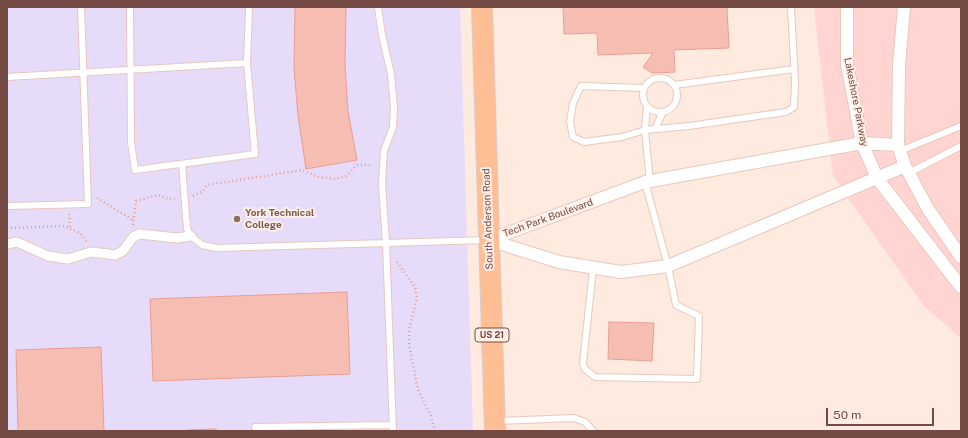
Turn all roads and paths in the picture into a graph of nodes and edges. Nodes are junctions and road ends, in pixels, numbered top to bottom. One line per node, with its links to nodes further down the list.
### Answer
1 (81, 7): 12 (lane)
2 (130, 7): 11 (lane)
3 (249, 7): 9 (lane)
4 (378, 7): 40 (lane)
5 (482, 7): 39 (main road, South Anderson Road / US 21)
6 (791, 7): 10 (lane)
7 (847, 7): 21 (street, Lakeshore Parkway)
8 (904, 7): 22 (street)
9 (247, 63): 11 (lane); 24 (lane)
10 (794, 69): 14 (lane); 19 (lane)
11 (130, 70): 12 (lane); 24 (lane)
12 (83, 73): 13 (lane); 32 (lane)
13 (7, 77)
14 (674, 85): 15 (lane); 17 (lane)
15 (644, 88): 16 (lane); 20 (lane)
16 (647, 106): 17 (lane); 20 (lane)
17 (663, 112): 19 (lane)
18 (961, 126): 22 (lane)
19 (654, 129): 20 (lane)
20 (645, 130): 28 (lane)
21 (862, 143): 22 (street, Tech Park Boulevard); 27 (street, Lakeshore Parkway); 28 (street, Tech Park Boulevard)
22 (899, 148): 26 (street)
23 (960, 148): 26 (lane)
24 (182, 164): 37 (lane)
25 (372, 165): 29 (path)
26 (907, 170): 27 (street, Tech Park Boulevard); 43 (street)
27 (877, 178): 45 (street, Tech Park Boulevard); 47 (street, Lakeshore Parkway)
28 (647, 182): 39 (street, Tech Park Boulevard); 45 (lane)
29 (193, 196)
30 (96, 198): 34 (path)
31 (175, 198): 34 (path)
32 (7, 206)
33 (69, 212): 35 (path)
34 (134, 221): 38 (path)
35 (70, 227): 36 (path); 42 (path)
36 (7, 228)
37 (191, 236): 38 (street); 40 (lane)
38 (133, 237): 42 (street)
39 (489, 240): 40 (lane); 46 (street, Tech Park Boulevard); 48 (main road, South Anderson Road / US 21)
40 (386, 243): 50 (lane)
41 (7, 244): 42 (street)
42 (92, 252)
43 (961, 257)
44 (397, 262): 51 (path)
45 (668, 266): 46 (street, Tech Park Boulevard); 46 (lane)
46 (593, 268)
47 (961, 287)
48 (495, 426): 52 (lane)
49 (255, 427): 50 (lane)
50 (392, 428)
51 (434, 431)
52 (593, 431)

